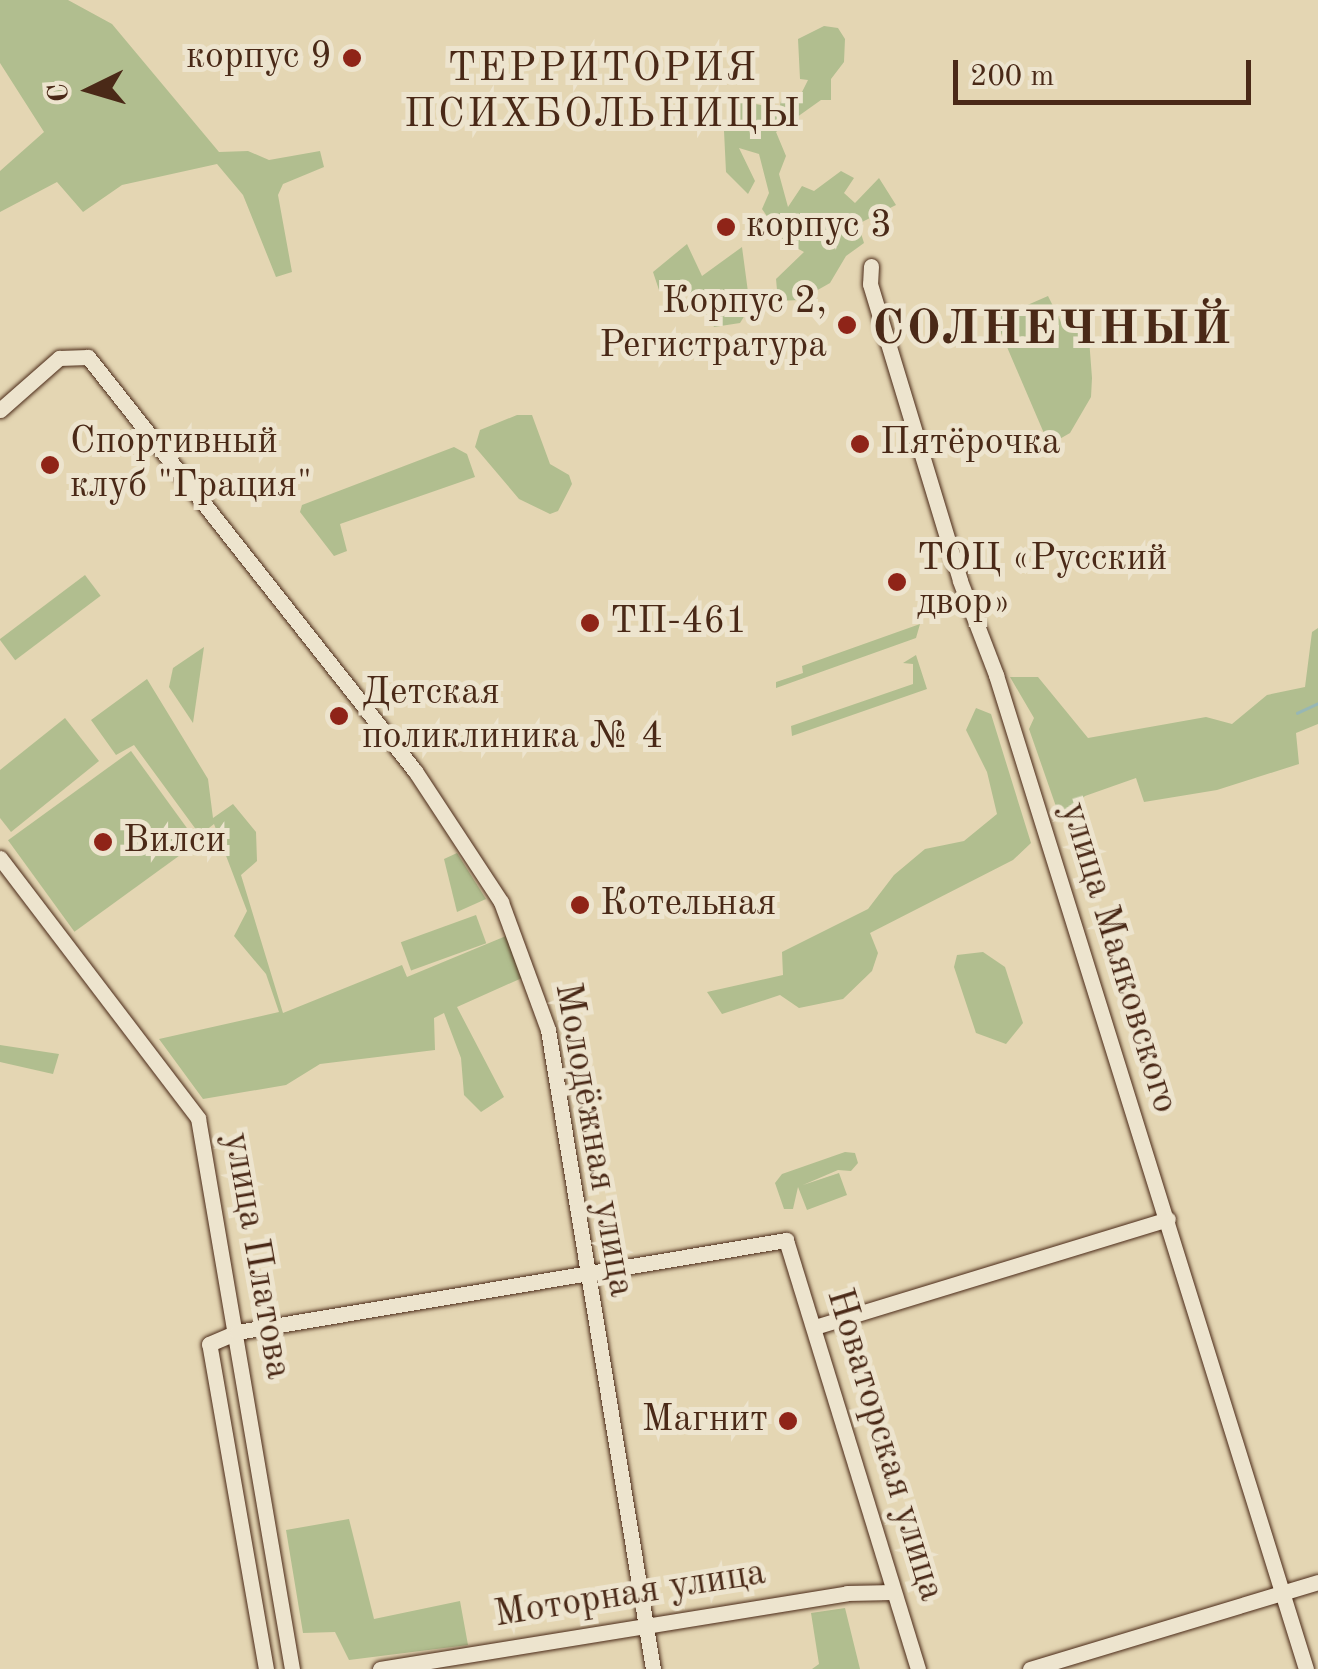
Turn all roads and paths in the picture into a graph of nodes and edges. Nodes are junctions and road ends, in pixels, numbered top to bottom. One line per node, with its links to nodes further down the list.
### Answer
1 (871, 266): 4 (street, улица Маяковского)
2 (0, 410): 5 (street, Молодёжная улица)
3 (0, 858): 7 (street, улица Платова)
4 (1168, 1219): 6 (street); 10 (street, улица Маяковского)
5 (585, 1272): 6 (street, Новаторская улица); 7 (street); 11 (street, Молодёжная улица)
6 (815, 1327): 9 (street, Новаторская улица)
7 (237, 1332): 12 (street, улица Платова); 13 (street, улица Платова)
8 (1318, 1582): 10 (street)
9 (892, 1592): 11 (street, Моторная улица); 16 (street, Новаторская улица)
10 (1282, 1594): 17 (street); 18 (street, улица Маяковского)
11 (645, 1625): 14 (street, Моторная улица); 15 (street, Молодёжная улица)
12 (266, 1669)
13 (292, 1669)
14 (380, 1669)
15 (652, 1669)
16 (918, 1669)
17 (1030, 1669)
18 (1306, 1669)

